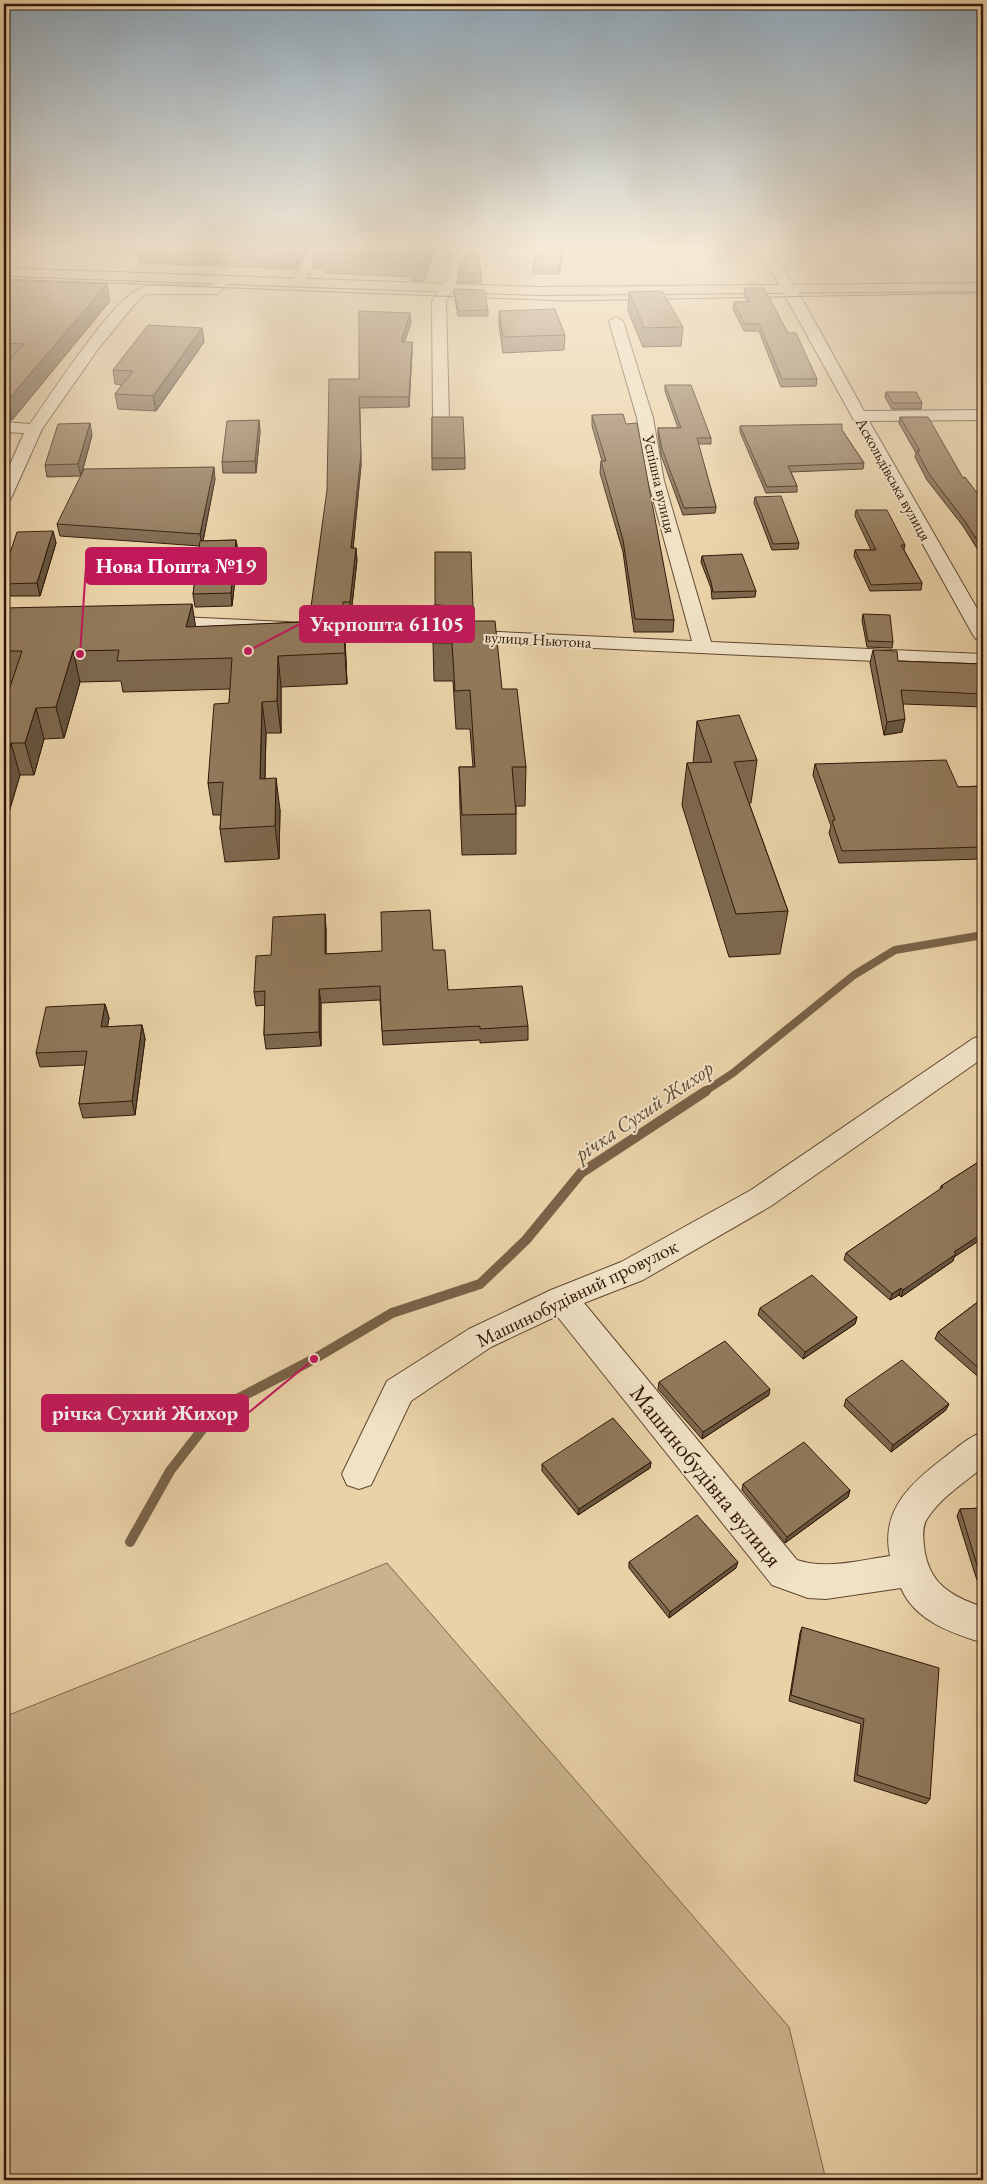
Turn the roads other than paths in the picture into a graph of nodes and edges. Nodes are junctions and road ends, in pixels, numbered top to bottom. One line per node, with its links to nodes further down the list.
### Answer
1 (92, 347): 9 (street)
2 (440, 347): 7 (street)
3 (624, 347): 13 (street, Успішна вулиця)
4 (820, 347): 6 (street, Аскольдівська вулиця)
5 (983, 415): 6 (street)
6 (858, 416): 12 (street, Аскольдівська вулиця)
7 (441, 420)
8 (4, 427): 9 (street)
9 (34, 429): 10 (street)
10 (4, 496)
11 (144, 621): 13 (street, вулиця Ньютона)
12 (983, 635)
13 (703, 647): 14 (street, вулиця Ньютона)
14 (983, 660)
15 (983, 1045): 16 (street, Машинобудівний провулок)
16 (562, 1299): 18 (street, Машинобудівний провулок); 19 (street, Машинобудівна вулиця)
17 (983, 1447): 19 (street)
18 (359, 1474)
19 (910, 1570): 20 (street)
20 (983, 1625)

